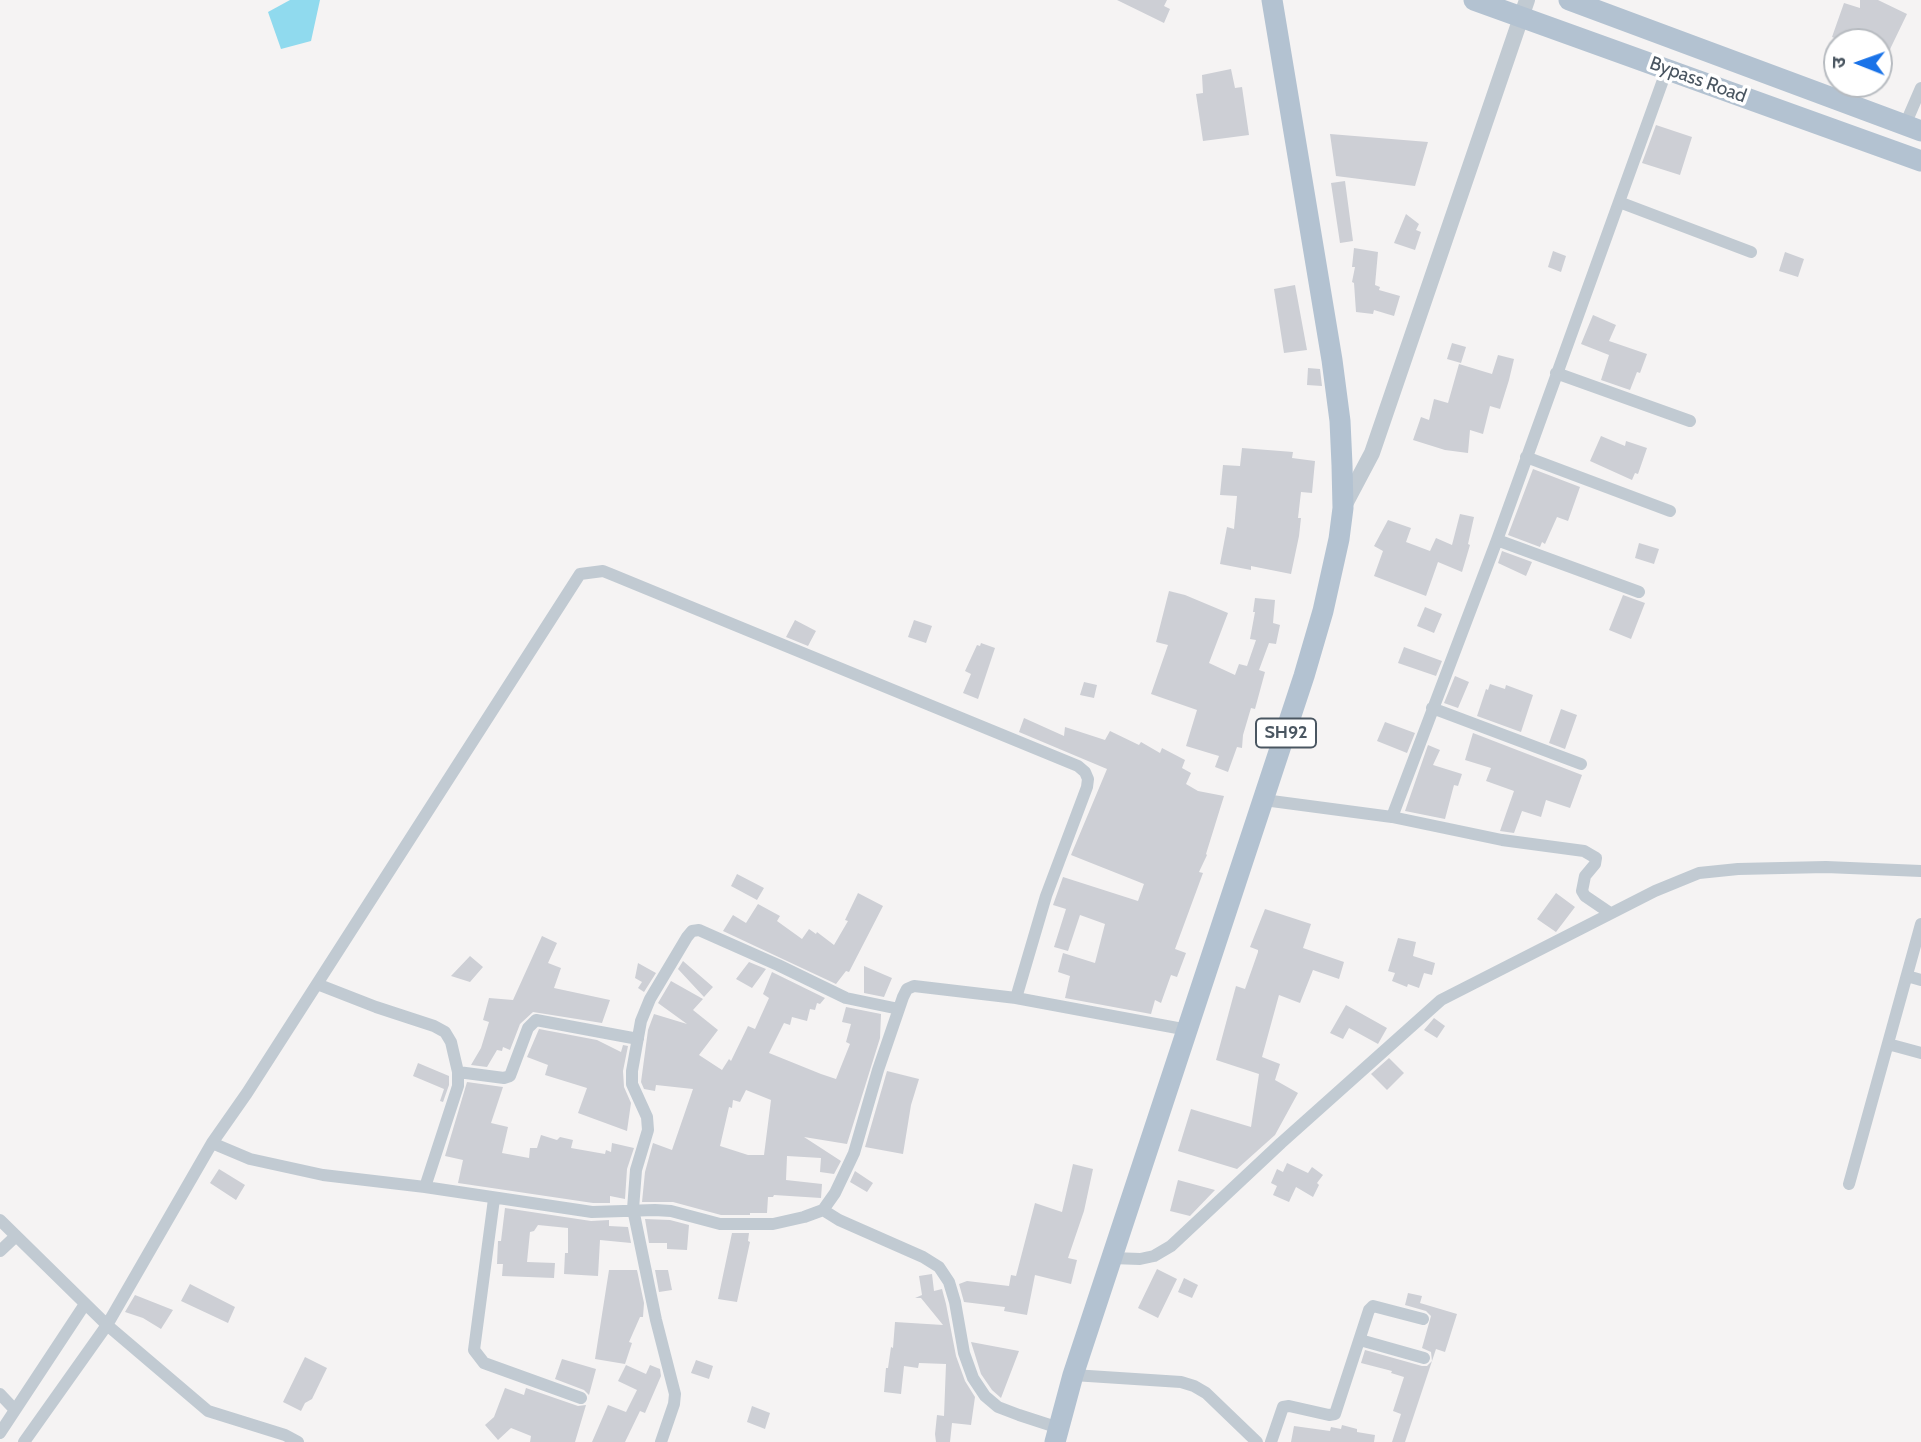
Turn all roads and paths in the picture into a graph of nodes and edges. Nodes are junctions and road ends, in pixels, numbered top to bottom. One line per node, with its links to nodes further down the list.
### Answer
1 (1272, 0): 14 (main road, SH92)
2 (1474, 0): 4 (main road, Bypass Road)
3 (1569, 0): 7 (main road, Bypass Road)
4 (1525, 8): 5 (main road, Bypass Road); 14 (street)
5 (1667, 69): 8 (main road, Bypass Road); 9 (street)
6 (1921, 88): 7 (street)
7 (1913, 128)
8 (1921, 162)
9 (1619, 202): 10 (street); 11 (street)
10 (1751, 252)
11 (1556, 373): 12 (street); 13 (street)
12 (1690, 421)
13 (1526, 457): 15 (street); 16 (street)
14 (1343, 508): 20 (main road, SH92)
15 (1670, 511)
16 (1497, 540): 17 (street); 18 (street)
17 (1639, 592)
18 (1432, 708): 19 (street); 21 (street)
19 (1581, 764)
20 (1264, 800): 21 (street); 30 (main road, SH92)
21 (1392, 817): 23 (street)
22 (1921, 871): 23 (street)
23 (1610, 913): 44 (street)
24 (1921, 924): 25 (street)
25 (1907, 976): 26 (street); 32 (street)
26 (1921, 979)
27 (317, 984): 28 (street); 34 (street); 35 (street)
28 (1016, 998): 29 (street); 30 (street)
29 (899, 1009): 31 (street); 40 (street)
30 (1188, 1030): 44 (main road, SH92)
31 (638, 1039): 34 (street); 39 (street)
32 (1888, 1044): 33 (street); 36 (street)
33 (1921, 1054)
34 (458, 1072): 37 (street)
35 (212, 1143): 37 (street); 47 (street)
36 (1849, 1184)
37 (425, 1187): 38 (street)
38 (494, 1199): 39 (street); 52 (street)
39 (633, 1209): 40 (street); 58 (street)
40 (822, 1210): 55 (street)
41 (0, 1220): 42 (street)
42 (16, 1236): 43 (street); 45 (street)
43 (0, 1251)
44 (1112, 1258): 50 (main road, SH92)
45 (85, 1304): 47 (street); 53 (street)
46 (1423, 1318): 48 (street)
47 (107, 1325): 56 (street); 57 (street)
48 (1360, 1340): 49 (street); 60 (street)
49 (1424, 1358)
50 (1073, 1375): 55 (main road, SH92); 59 (street)
51 (0, 1394): 53 (street)
52 (580, 1398)
53 (15, 1410): 54 (street)
54 (0, 1433)
55 (1057, 1435)
56 (24, 1442)
57 (298, 1442)
58 (661, 1442)
59 (1257, 1442)
60 (1271, 1442)

